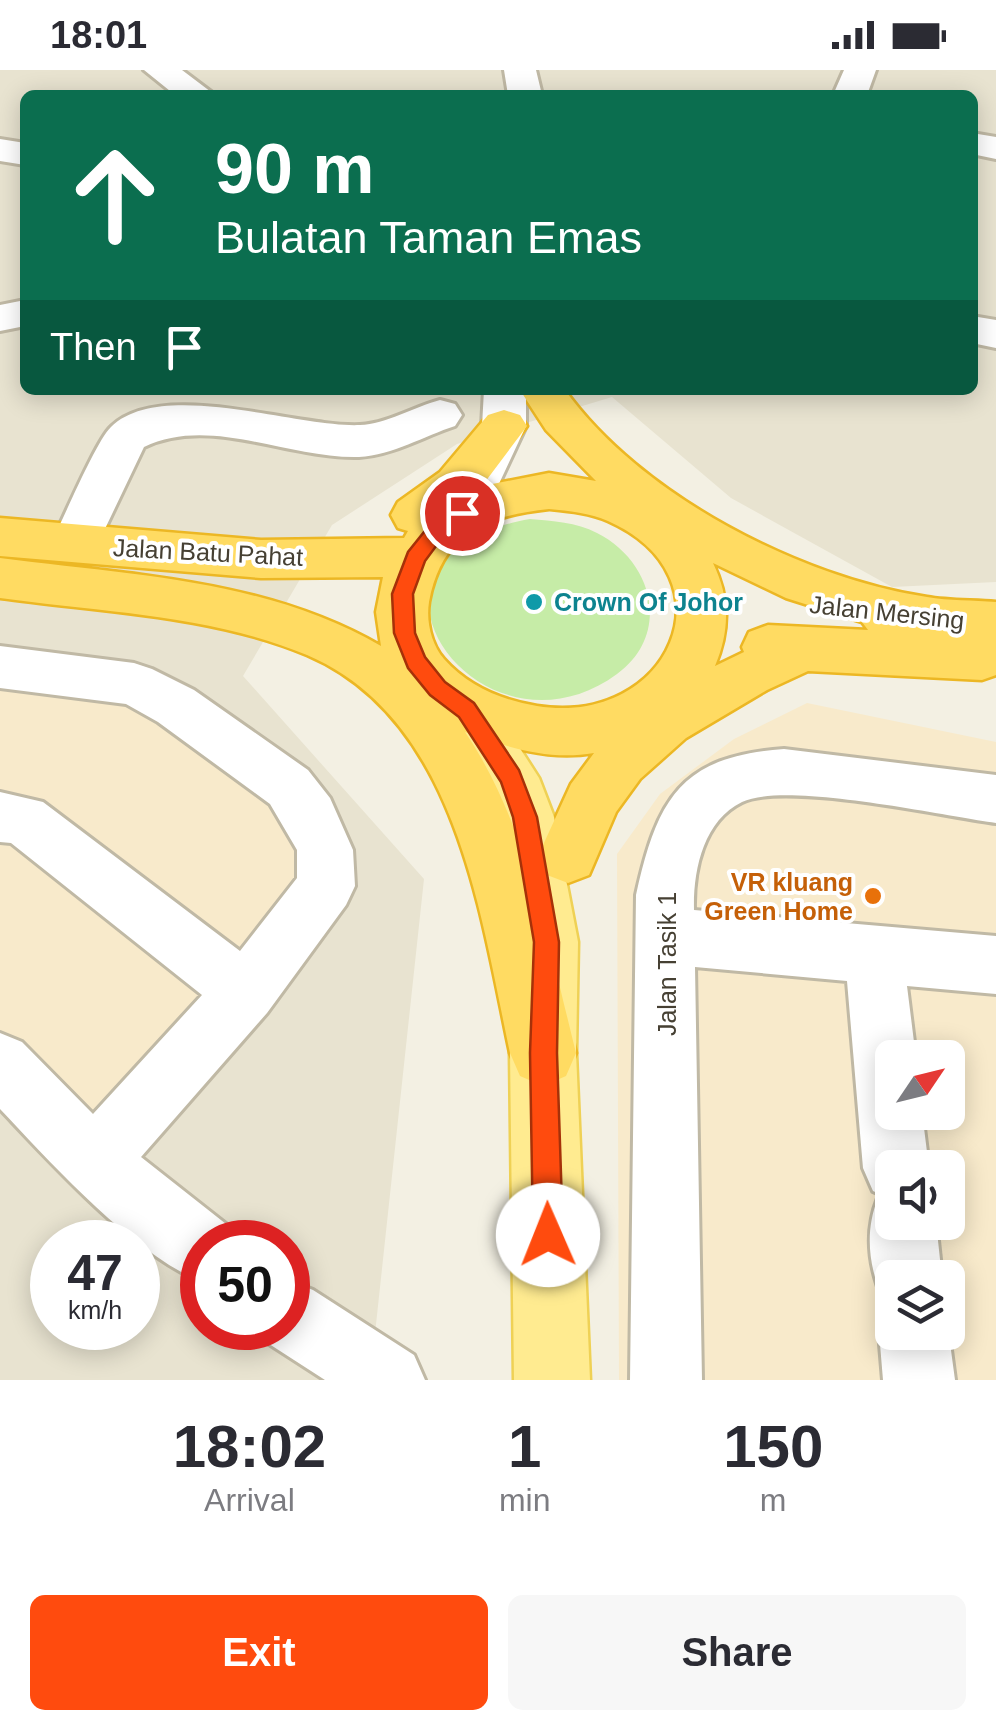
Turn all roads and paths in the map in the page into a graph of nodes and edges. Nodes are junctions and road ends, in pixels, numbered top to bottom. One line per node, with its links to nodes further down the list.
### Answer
1 (160, 70): 2 (street)
2 (190, 90)
3 (546, 395): 16 (highway)
4 (511, 402): 6 (street); 7 (street); 11 (highway)
5 (440, 415): 9 (street)
6 (462, 513): 7 (highway); 10 (highway)
7 (656, 528): 16 (highway, Jalan Mersing); 20 (highway)
8 (0, 537): 9 (highway, Jalan Batu Pahat)
9 (75, 543): 11 (highway, Jalan Batu Pahat)
10 (416, 557): 11 (highway, Jalan Batu Pahat); 15 (highway)
11 (260, 559)
12 (0, 578): 13 (highway, Jalan Batu Pahat)
13 (205, 606): 15 (highway, Jalan Batu Pahat); 31 (highway)
14 (996, 623): 16 (highway, Jalan Mersing)
15 (404, 633): 21 (highway)
16 (907, 636): 17 (highway, Jalan Mersing); 18 (highway)
17 (804, 649): 20 (highway, Jalan Mersing); 25 (highway)
18 (996, 658)
19 (0, 667): 30 (street)
20 (690, 668): 22 (highway)
21 (466, 710): 22 (highway); 27 (main road)
22 (602, 728): 25 (main road)
23 (996, 799): 26 (street, Jalan Tasik 1)
24 (0, 817): 30 (street)
25 (568, 856): 27 (main road)
26 (666, 936): 28 (street); 40 (street, Jalan Tasik 1)
27 (546, 942): 31 (main road)
28 (874, 954): 29 (street); 33 (street)
29 (996, 965)
30 (246, 992): 34 (street)
31 (544, 1053): 39 (main road)
32 (0, 1064): 34 (street)
33 (894, 1150)
34 (94, 1161): 35 (street)
35 (180, 1230)
36 (310, 1329): 38 (street)
37 (916, 1350): 41 (street)
38 (389, 1380)
39 (552, 1380)
40 (666, 1380)
41 (919, 1380)

